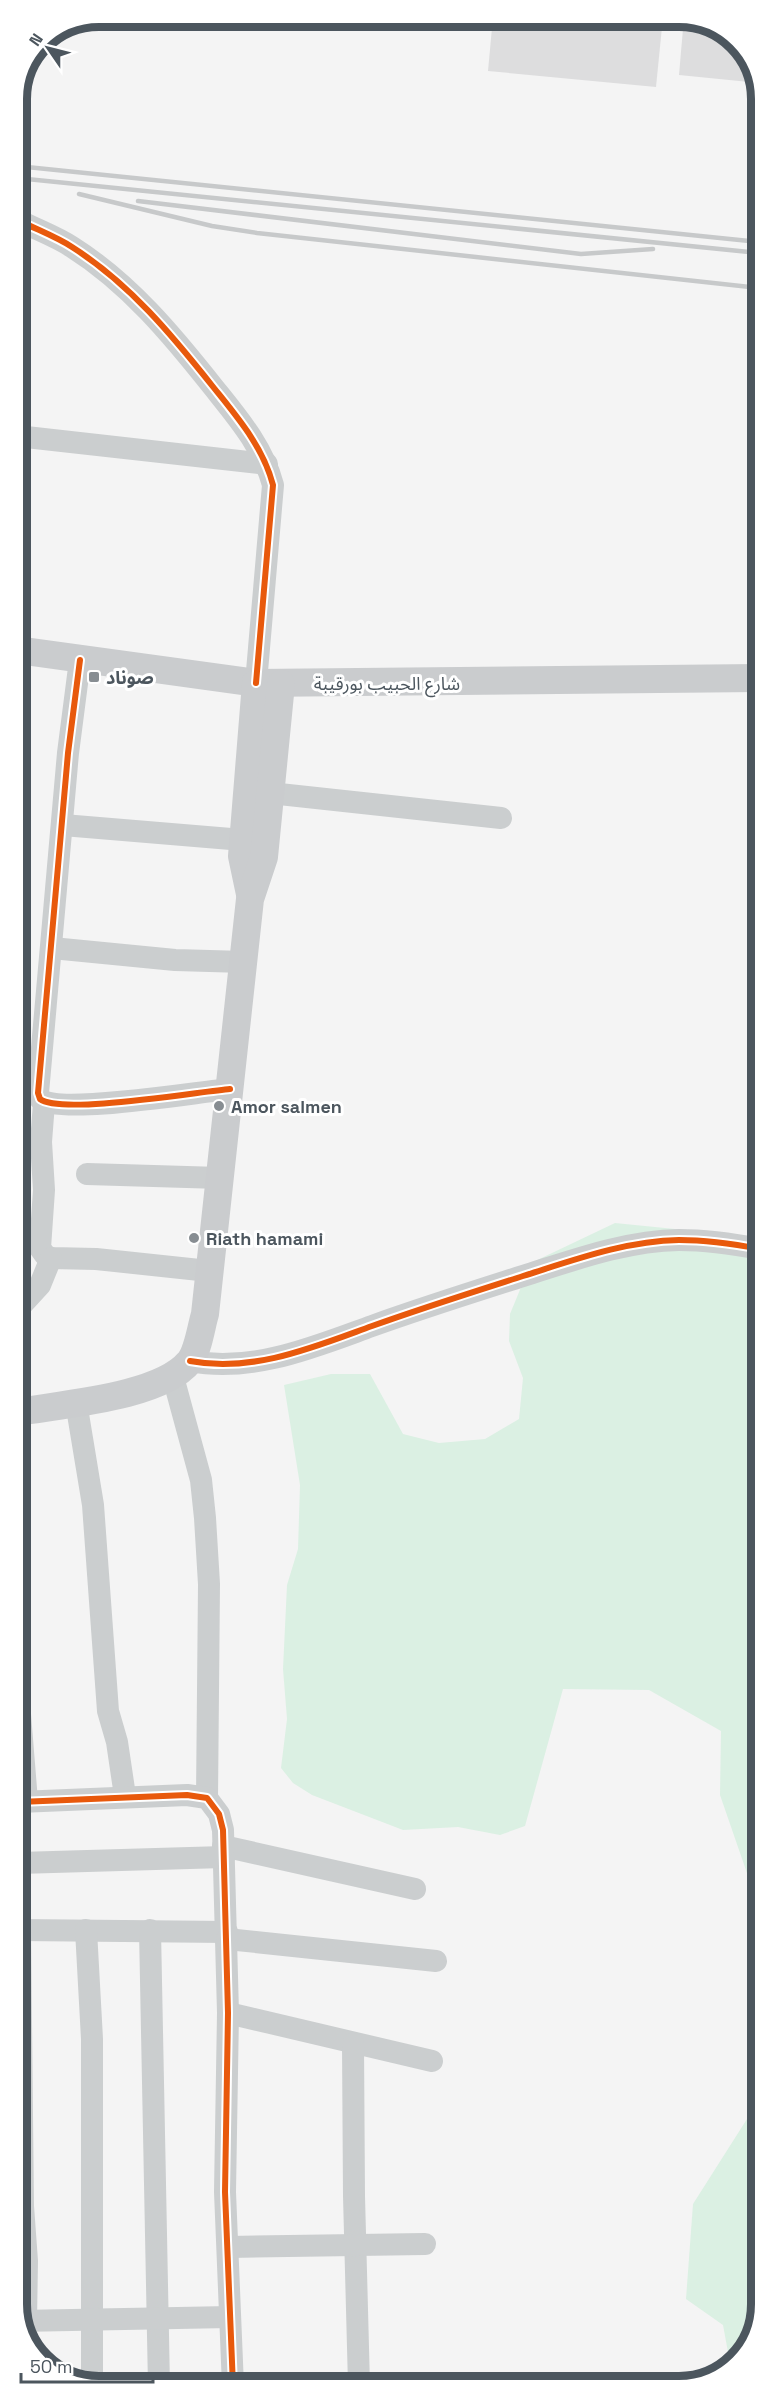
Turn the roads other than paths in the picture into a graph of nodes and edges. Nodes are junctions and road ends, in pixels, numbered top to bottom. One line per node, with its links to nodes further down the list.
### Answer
1 (27, 224): 3 (street)
2 (27, 437): 3 (street)
3 (267, 464): 7 (street)
4 (27, 652): 5 (main road, شارع الحبيب بورقيبة)
5 (80, 660): 7 (main road, شارع الحبيب بورقيبة); 10 (street)
6 (751, 678): 7 (main road, شارع الحبيب بورقيبة)
7 (268, 683): 8 (main road); 11 (main road)
8 (270, 793): 9 (street); 12 (main road)
9 (501, 818)
10 (63, 825): 11 (street); 13 (street)
11 (243, 840): 12 (main road)
12 (250, 899): 14 (main road)
13 (52, 948): 14 (street); 16 (street)
14 (244, 963): 15 (main road)
15 (230, 1089): 16 (street); 18 (main road)
16 (44, 1103): 20 (street)
17 (87, 1174): 18 (street)
18 (220, 1178): 21 (main road)
19 (751, 1247): 23 (street)
20 (51, 1258): 21 (street); 22 (street)
21 (209, 1271): 23 (main road)
22 (27, 1299)
23 (182, 1369): 24 (main road); 27 (street)
24 (76, 1402): 25 (main road); 26 (street)
25 (27, 1410)
26 (125, 1796): 27 (street); 28 (street)
27 (207, 1798): 29 (street)
28 (27, 1802)
29 (224, 1851): 30 (street); 31 (street); 35 (street)
30 (27, 1863)
31 (415, 1889)
32 (27, 1930): 33 (street)
33 (86, 1930): 34 (street); 45 (street)
34 (150, 1930): 35 (street); 44 (street)
35 (227, 1935): 36 (street); 37 (street)
36 (436, 1961)
37 (228, 2013): 38 (street); 42 (street)
38 (353, 2044): 39 (street); 41 (street)
39 (432, 2061)
40 (425, 2244): 41 (street)
41 (355, 2245): 42 (street); 50 (street)
42 (229, 2247): 43 (street)
43 (230, 2318): 44 (street); 49 (street)
44 (159, 2319): 45 (street); 48 (street)
45 (91, 2320): 46 (street); 47 (street)
46 (29, 2321)
47 (92, 2376)
48 (159, 2376)
49 (233, 2376)
50 (359, 2376)

